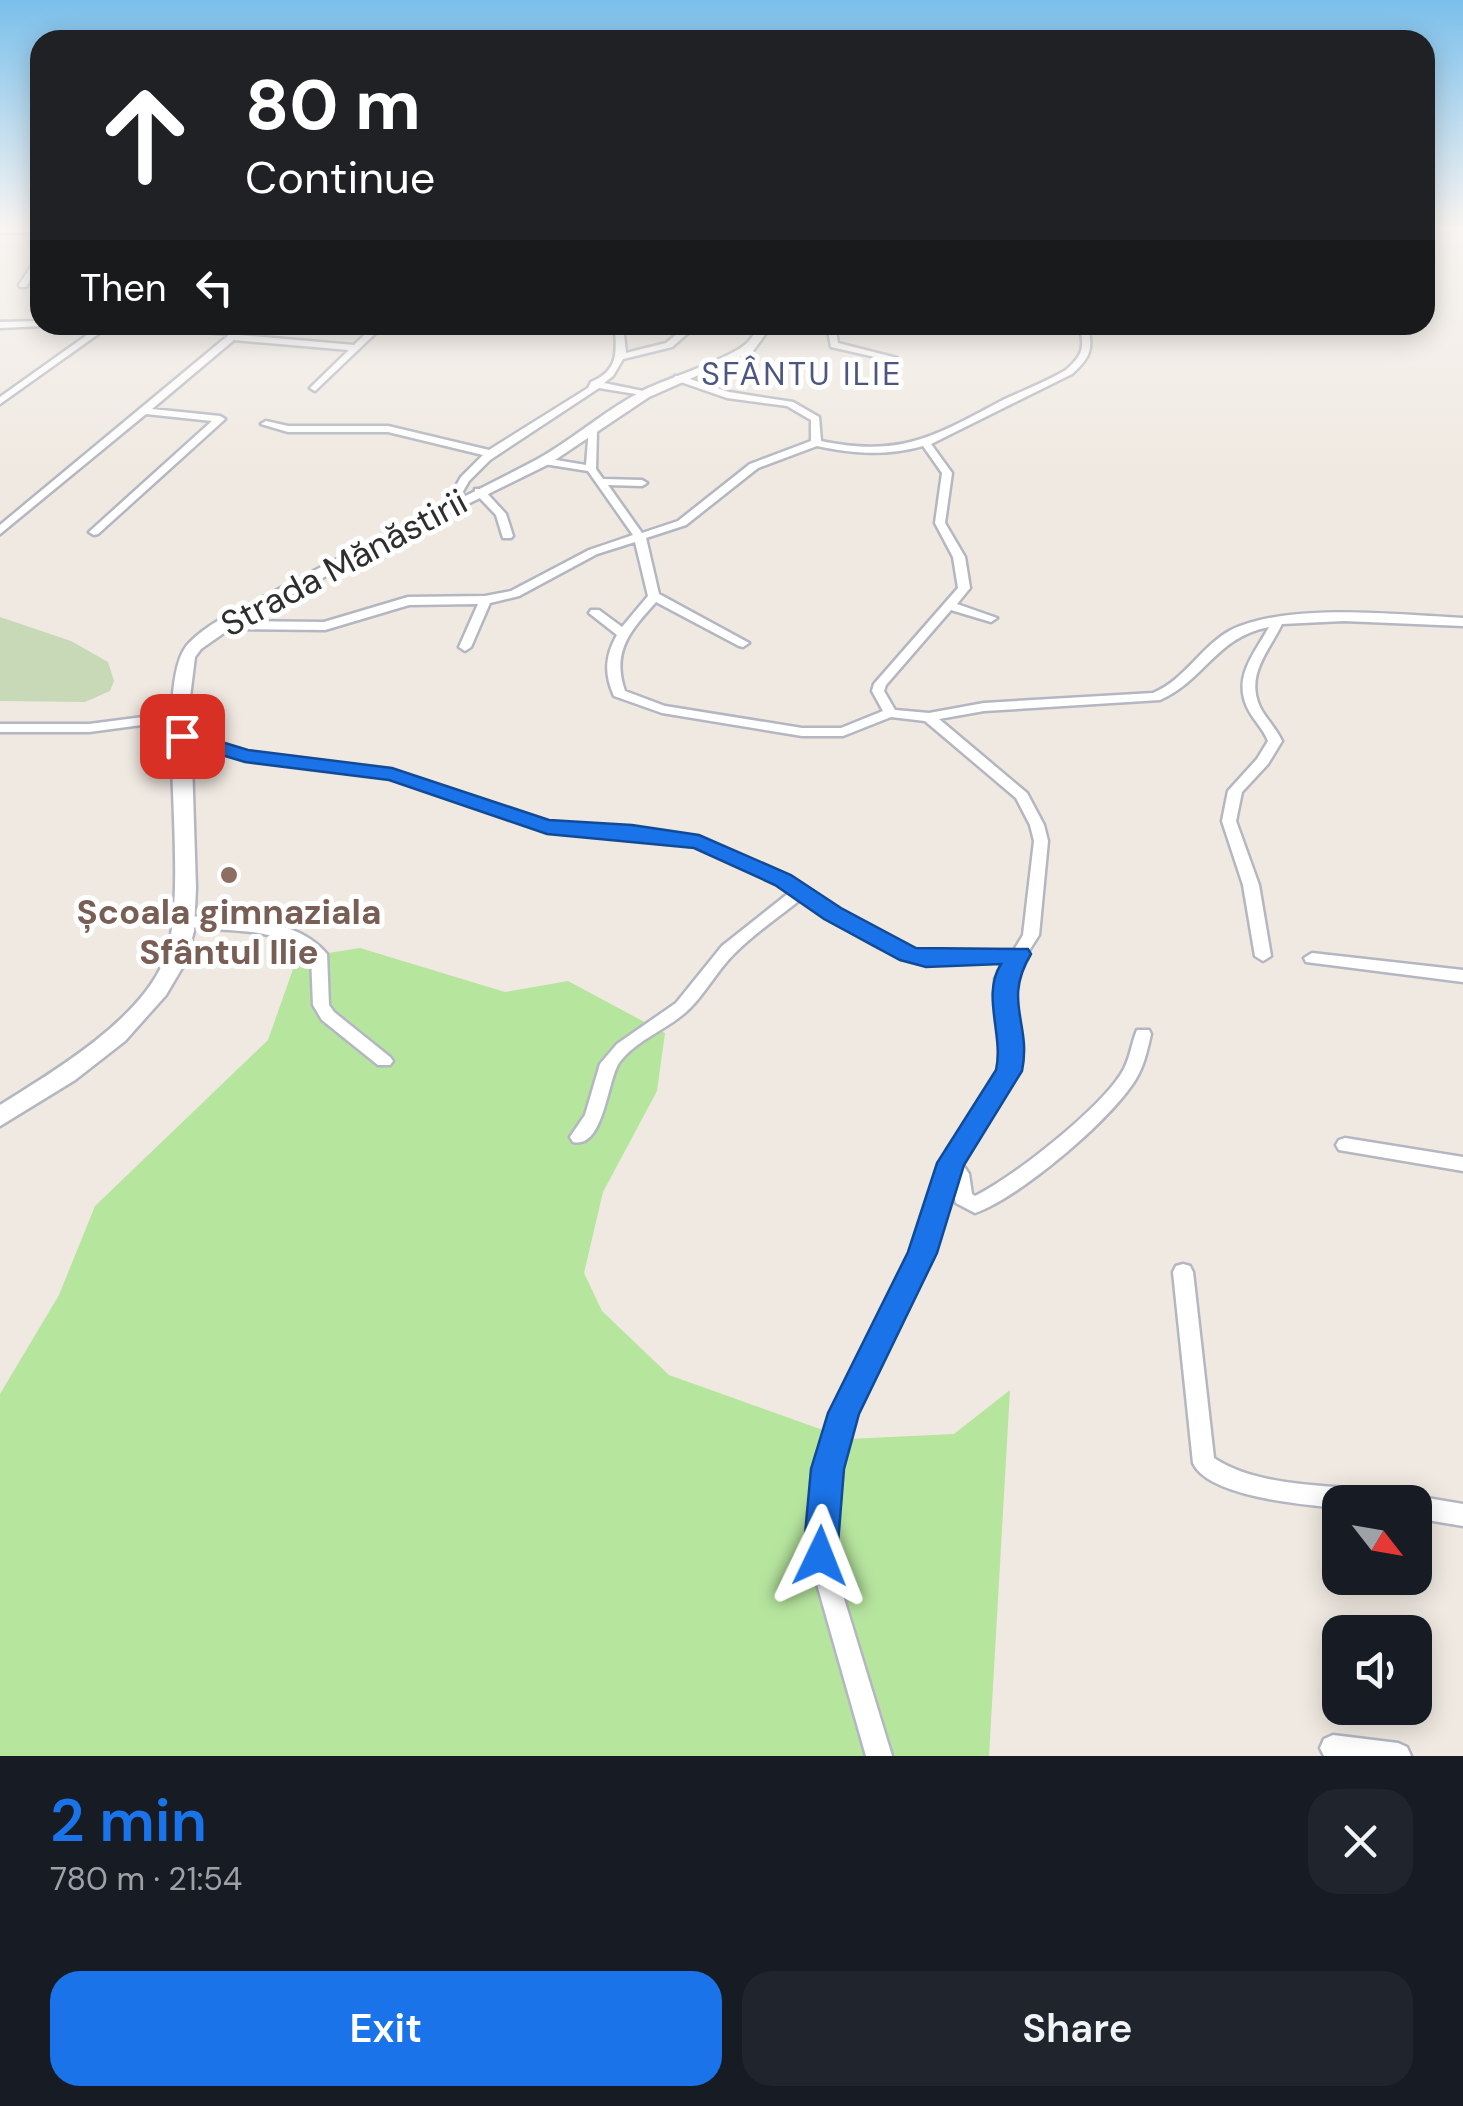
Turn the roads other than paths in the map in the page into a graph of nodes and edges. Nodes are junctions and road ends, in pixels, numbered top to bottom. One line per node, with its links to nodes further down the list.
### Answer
1 (30, 324): 2 (street)
2 (0, 325)
3 (92, 335): 19 (street)
4 (233, 335): 20 (street)
5 (266, 335): 12 (street)
6 (370, 335): 12 (street)
7 (619, 335): 13 (street)
8 (681, 335): 13 (street)
9 (758, 335): 15 (street, Strada Mănăstirii)
10 (832, 335): 14 (street)
11 (1086, 335): 24 (street)
12 (358, 348): 17 (street)
13 (620, 357): 16 (street)
14 (894, 358)
15 (678, 378): 18 (street, Strada Mănăstirii); 23 (street)
16 (594, 384): 18 (street); 25 (street)
17 (315, 388)
18 (645, 394): 22 (street, Strada Mănăstirii)
19 (0, 401)
20 (145, 411): 32 (street); 33 (street)
21 (266, 424): 25 (street)
22 (592, 430): 26 (street, Strada Mănăstirii); 27 (street)
23 (816, 444): 24 (street); 35 (street)
24 (928, 446): 38 (street)
25 (487, 453): 31 (street)
26 (544, 461): 27 (street); 30 (street, Strada Mănăstirii)
27 (591, 469): 28 (street)
28 (602, 482): 29 (street); 35 (street)
29 (642, 483)
30 (479, 492): 31 (street, Strada Mănăstirii); 34 (street)
31 (450, 505): 43 (street, Strada Mănăstirii)
32 (0, 532)
33 (94, 532)
34 (507, 536)
35 (640, 538): 36 (street); 37 (street)
36 (654, 596): 44 (street); 45 (street)
37 (485, 600): 43 (street); 46 (street)
38 (952, 606): 40 (street); 47 (street)
39 (595, 614): 44 (street)
40 (991, 618)
41 (1463, 622): 42 (street)
42 (1276, 624): 48 (street); 54 (street)
43 (225, 625): 49 (street, Strada Mănăstirii)
44 (620, 632): 47 (street)
45 (743, 642)
46 (465, 647)
47 (890, 714): 48 (street)
48 (929, 717): 53 (street)
49 (182, 726): 50 (street); 51 (street); 52 (street, Strada Mănăstirii)
50 (0, 728)
51 (800, 891): 53 (street); 60 (street)
52 (185, 921): 58 (street); 59 (street, Strada Mănăstirii)
53 (1019, 954): 62 (street)
54 (1263, 956)
55 (1312, 958): 56 (street)
56 (1463, 976)
57 (1142, 1034): 62 (street)
58 (384, 1061)
59 (0, 1117)
60 (579, 1137)
61 (1345, 1145): 63 (street)
62 (950, 1163): 69 (street)
63 (1463, 1164)
64 (1182, 1272): 65 (street)
65 (1322, 1494)
66 (1432, 1510): 67 (street)
67 (1463, 1515)
68 (1333, 1748): 70 (street)
69 (878, 1756)
70 (1398, 1756)

